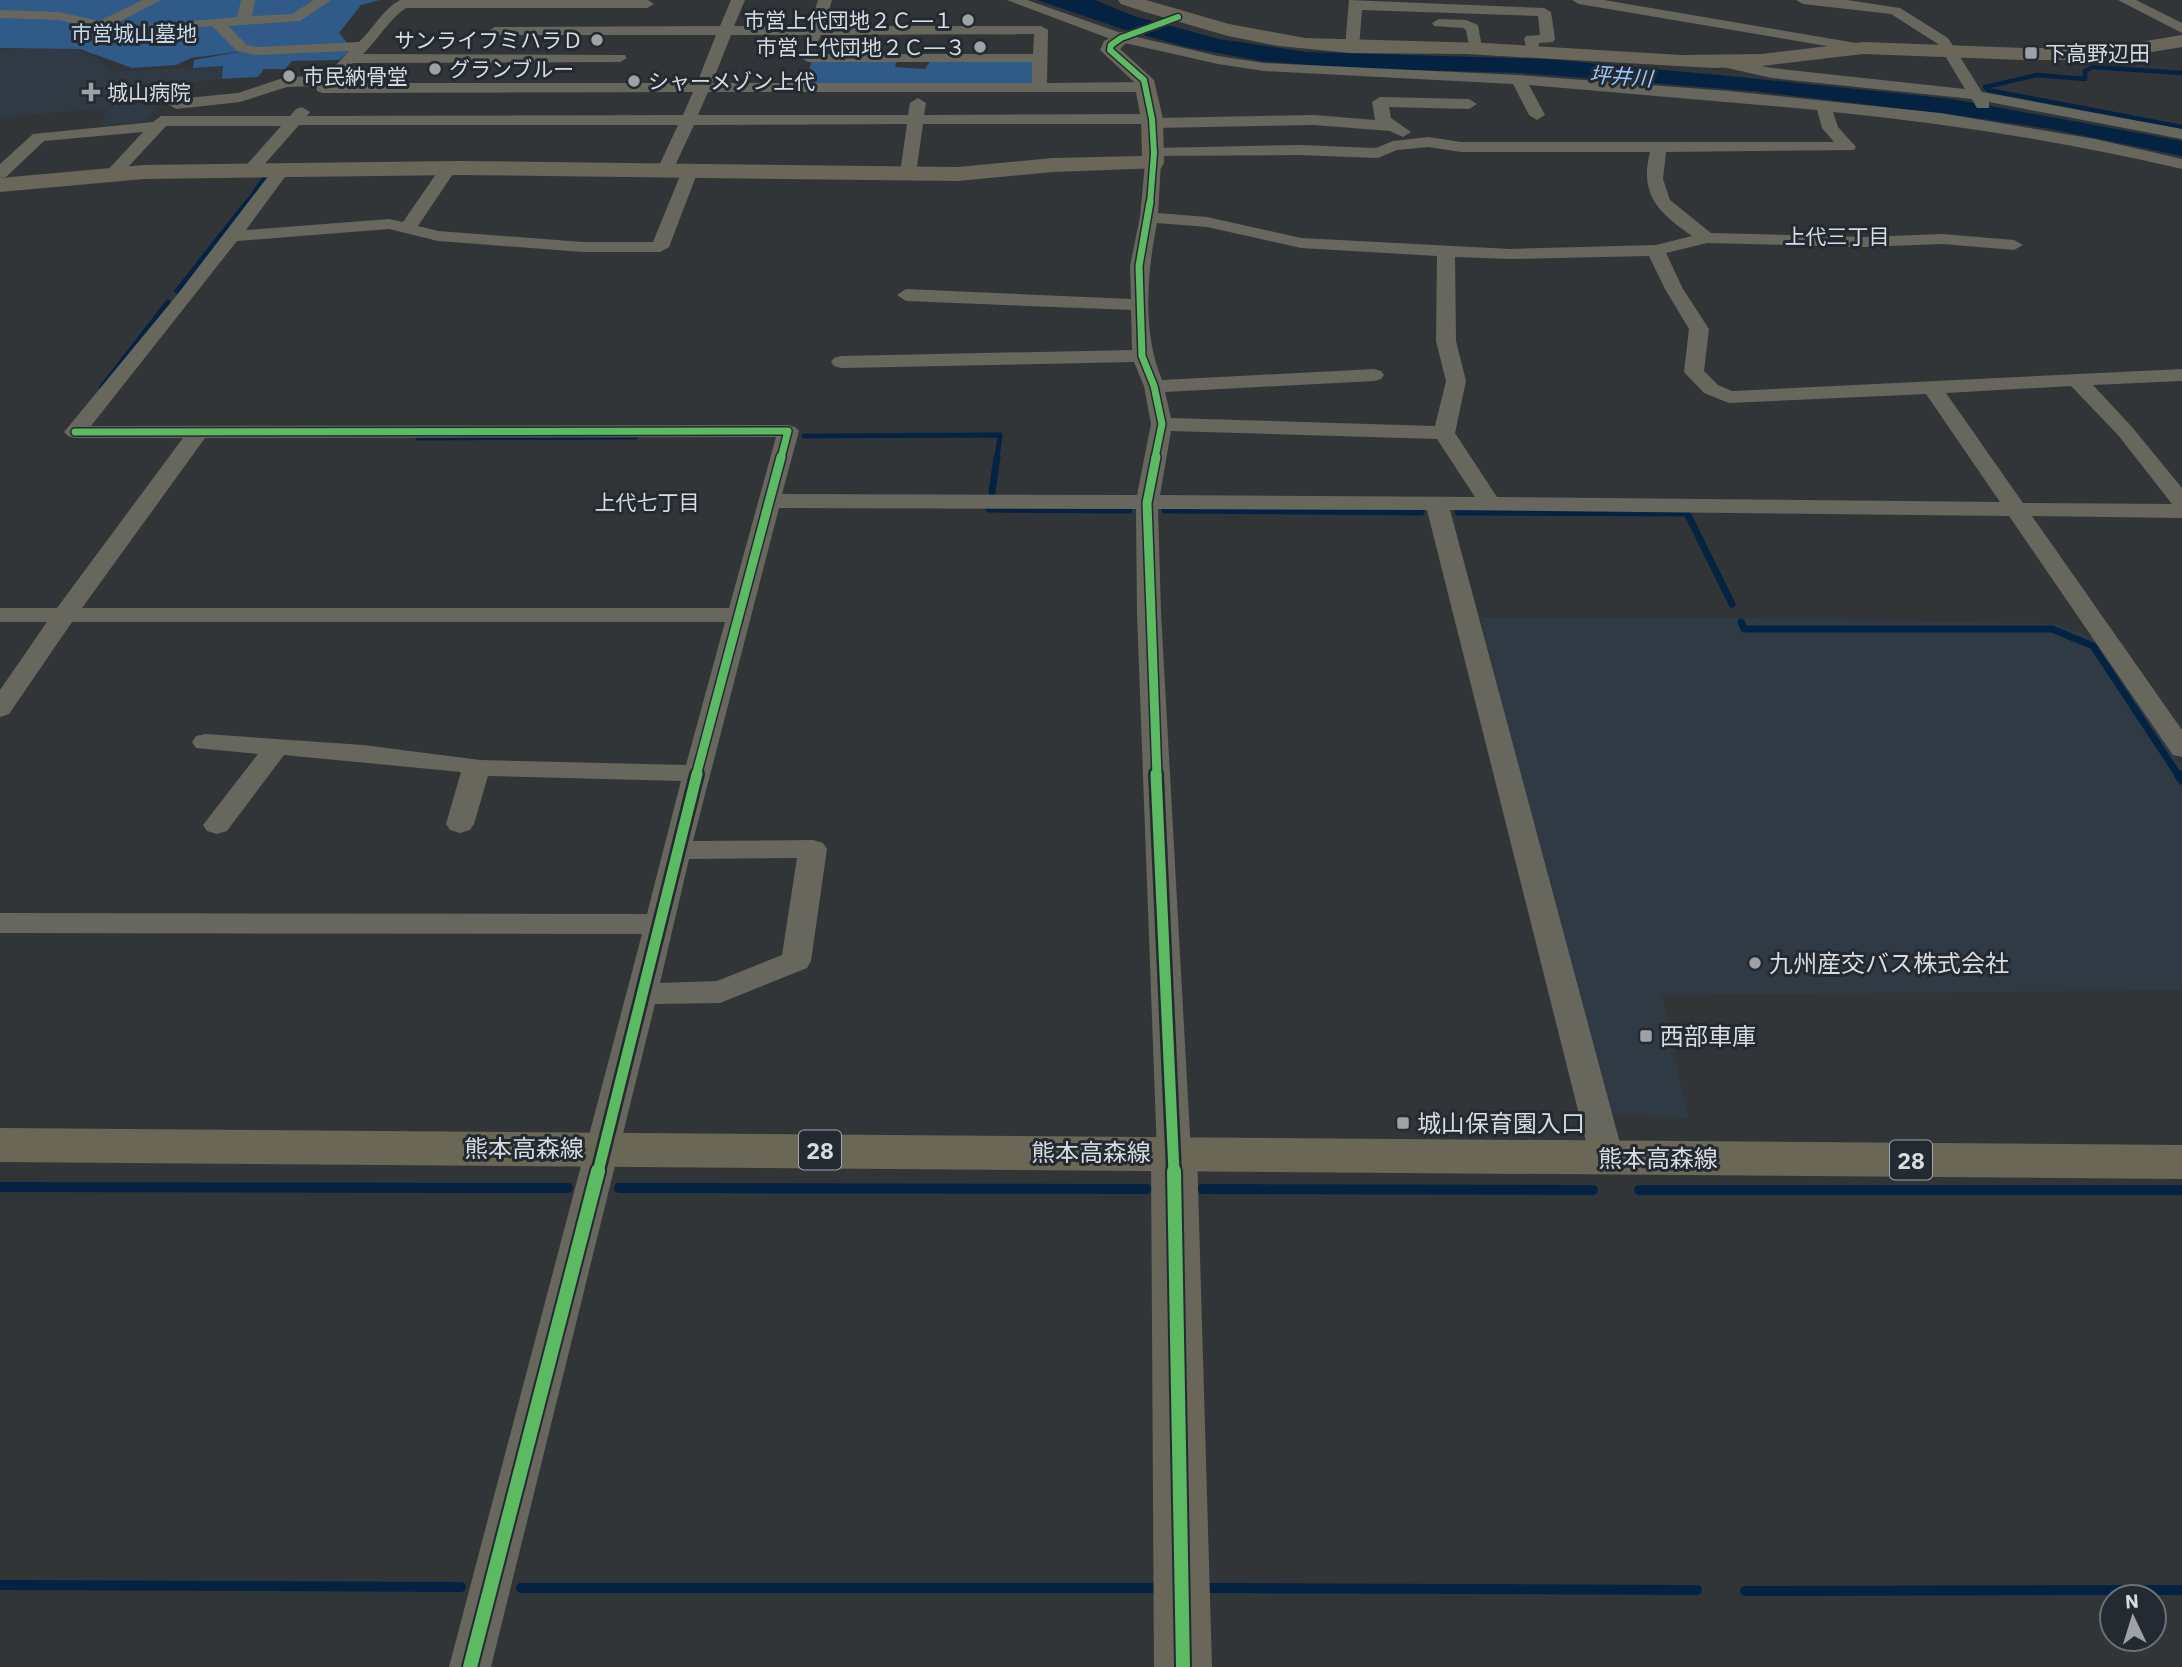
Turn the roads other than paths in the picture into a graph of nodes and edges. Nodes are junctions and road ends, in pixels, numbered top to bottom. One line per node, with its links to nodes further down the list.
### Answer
1 (154, 0): 22 (street)
2 (248, 0): 19 (street)
3 (324, 0): 19 (street)
4 (738, 0): 26 (street)
5 (825, 0): 27 (street)
6 (1014, 0): 28 (street)
7 (1579, 0): 33 (street)
8 (1803, 0): 34 (street)
9 (2125, 0): 23 (street)
10 (1137, 1): 18 (street)
11 (405, 2): 14 (street); 30 (street)
12 (648, 2): 14 (street); 25 (street)
13 (1356, 3): 15 (street); 31 (street)
14 (513, 4): 24 (street)
15 (1404, 4): 16 (street)
16 (1459, 5): 35 (street)
17 (0, 14): 22 (street)
18 (1175, 18): 28 (street); 31 (street)
19 (241, 21): 20 (street)
20 (216, 22): 22 (street); 30 (street)
21 (1398, 22): 32 (street)
22 (100, 26)
23 (2182, 29)
24 (495, 30): 25 (street); 40 (street)
25 (634, 30): 26 (street); 36 (street)
26 (725, 30): 27 (street); 46 (street)
27 (816, 30): 37 (street); 38 (street)
28 (1125, 36): 42 (street); 44 (street)
29 (2182, 41): 34 (street)
30 (363, 46): 39 (street)
31 (1352, 47): 32 (street)
32 (1475, 48): 35 (street)
33 (1862, 48): 34 (street); 41 (street)
34 (1950, 50): 50 (street)
35 (1533, 51): 41 (street)
36 (620, 58): 40 (street); 45 (street)
37 (807, 58): 38 (street); 47 (street)
38 (1041, 58): 49 (street)
39 (349, 59): 40 (street); 43 (street)
40 (479, 59)
41 (1714, 61): 50 (street)
42 (1518, 80): 52 (street); 53 (street)
43 (325, 85): 45 (street); 54 (street); 58 (street)
44 (1144, 87): 49 (street); 57 (street)
45 (605, 88): 46 (street)
46 (701, 88): 47 (street); 55 (street)
47 (799, 88): 48 (street)
48 (920, 88): 49 (street); 56 (street)
49 (1039, 88)
50 (1978, 98): 59 (street); 61 (street)
51 (1469, 104): 60 (street)
52 (1824, 106): 59 (street); 63 (street)
53 (1537, 115)
54 (295, 120): 55 (street); 58 (street); 67 (street)
55 (690, 120): 56 (street); 69 (street)
56 (916, 120): 57 (street); 72 (street)
57 (1152, 121): 60 (street); 64 (street)
58 (160, 123): 71 (street); 73 (street)
59 (1998, 125): 65 (street)
60 (1390, 126): 62 (street)
61 (2182, 134)
62 (1428, 142): 63 (street); 64 (street)
63 (1659, 148): 78 (street)
64 (1153, 158): 72 (street); 75 (street)
65 (2182, 164)
66 (449, 168): 68 (street); 69 (street); 76 (street)
67 (250, 170): 68 (street); 73 (street)
68 (282, 170): 77 (street)
69 (665, 170): 70 (street)
70 (690, 171): 72 (street); 76 (street)
71 (0, 173)
72 (908, 173)
73 (112, 174): 74 (street)
74 (0, 185)
75 (1149, 217): 80 (street); 83 (street)
76 (410, 230): 77 (street)
77 (232, 236): 92 (street)
78 (1707, 238): 79 (street); 81 (street)
79 (2014, 245)
80 (1446, 250): 81 (street); 93 (street)
81 (1656, 250): 90 (street)
82 (906, 295): 83 (street)
83 (1140, 305): 84 (street)
84 (1142, 356): 85 (street); 89 (street)
85 (841, 362)
86 (1374, 375): 89 (street)
87 (2182, 376): 88 (street)
88 (2077, 382): 90 (street); 95 (street)
89 (1154, 386): 91 (street)
90 (1933, 389): 99 (street)
91 (1162, 425): 93 (street); 96 (street)
92 (199, 431): 94 (street); 101 (street)
93 (1444, 433): 98 (street)
94 (770, 501): 96 (street); 103 (street)
95 (2182, 502)
96 (1147, 503): 97 (street); 118 (street)
97 (1437, 503): 98 (street); 119 (street)
98 (1489, 503): 99 (street)
99 (2017, 507): 100 (street); 107 (street)
100 (2182, 511)
101 (65, 614): 102 (street); 103 (street); 104 (street)
102 (0, 615)
103 (741, 615): 109 (street)
104 (0, 709)
105 (205, 742): 106 (street)
106 (276, 748): 108 (street); 111 (street)
107 (2182, 749)
108 (474, 768): 109 (street); 110 (street)
109 (697, 773): 112 (street)
110 (460, 824)
111 (217, 825)
112 (680, 850): 114 (street); 115 (street)
113 (0, 923): 114 (street)
114 (659, 924): 115 (street)
115 (641, 994): 117 (street)
116 (0, 1146): 117 (main road, 熊本高森線 / 28)
117 (604, 1148): 118 (main road, 熊本高森線 / 28); 122 (street)
118 (1174, 1153): 119 (main road, 熊本高森線 / 28); 121 (street)
119 (1607, 1158): 120 (main road, 熊本高森線 / 28)
120 (2182, 1162)
121 (1183, 1643)
122 (470, 1667)

